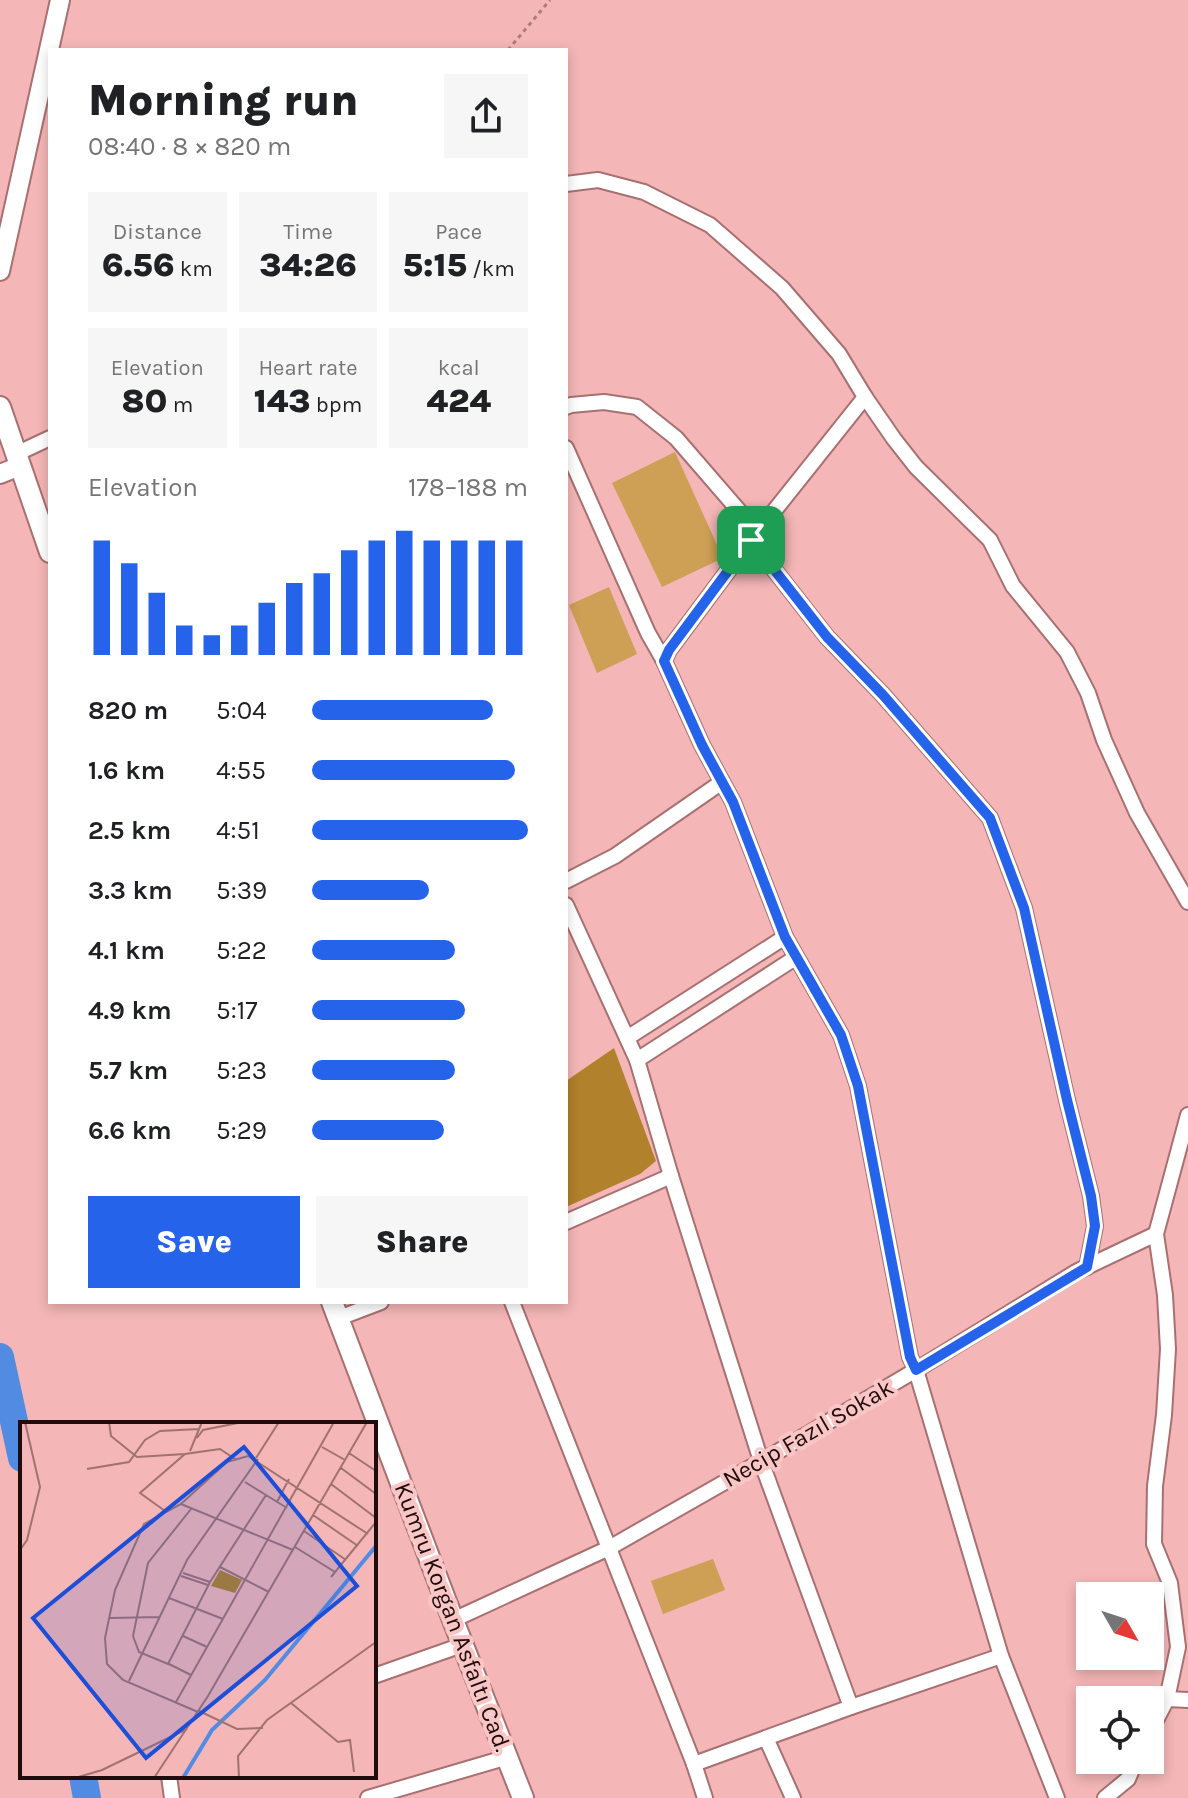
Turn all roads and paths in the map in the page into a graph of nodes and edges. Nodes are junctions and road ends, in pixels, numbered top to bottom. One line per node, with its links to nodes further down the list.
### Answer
1 (60, 0): 3 (street)
2 (550, 0): 4 (path)
3 (49, 48)
4 (510, 48)
5 (48, 54): 7 (street)
6 (568, 184): 8 (street)
7 (0, 271)
8 (865, 397): 14 (street); 19 (street)
9 (568, 406): 14 (street)
10 (0, 407): 13 (main road)
11 (48, 439): 13 (street)
12 (568, 453): 16 (street)
13 (12, 465): 15 (main road)
14 (751, 540): 16 (street); 29 (street)
15 (48, 547)
16 (664, 661): 17 (street)
17 (722, 782): 18 (street); 21 (street)
18 (568, 880)
19 (1188, 902)
20 (568, 909): 23 (street)
21 (785, 937): 22 (street); 23 (street)
22 (795, 958): 24 (street); 33 (street)
23 (627, 1038): 24 (street)
24 (637, 1060): 26 (street)
25 (1187, 1118): 28 (street)
26 (671, 1176): 27 (street); 34 (street)
27 (568, 1221)
28 (1156, 1234): 29 (street, Necip Fazıl Sokak); 40 (street)
29 (1087, 1267): 33 (street, Necip Fazıl Sokak)
30 (370, 1304): 32 (street)
31 (513, 1304): 35 (street)
32 (336, 1310): 36 (main road, Kumru Korgan Asfaltı Cad.)
33 (916, 1370): 34 (street, Necip Fazıl Sokak); 38 (street)
34 (761, 1461): 35 (street, Necip Fazıl Sokak); 43 (street)
35 (609, 1548): 36 (street, Necip Fazıl Sokak); 46 (street)
36 (453, 1620): 37 (main road, Kumru Korgan Asfaltı Cad.)
37 (462, 1645): 39 (street); 45 (main road, Kumru Korgan Asfaltı Cad.)
38 (1001, 1656): 43 (street); 54 (street)
39 (376, 1675)
40 (1167, 1699): 41 (street); 42 (street)
41 (1188, 1700)
42 (1164, 1705)
43 (851, 1707): 44 (street)
44 (766, 1738): 46 (street); 53 (street)
45 (508, 1757): 50 (street); 51 (main road, Kumru Korgan Asfaltı Cad.)
46 (694, 1764): 52 (street)
47 (1130, 1774): 55 (street)
48 (169, 1778): 49 (street)
49 (172, 1798)
50 (368, 1798)
51 (523, 1798)
52 (705, 1798)
53 (793, 1798)
54 (1057, 1798)
55 (1105, 1798)

